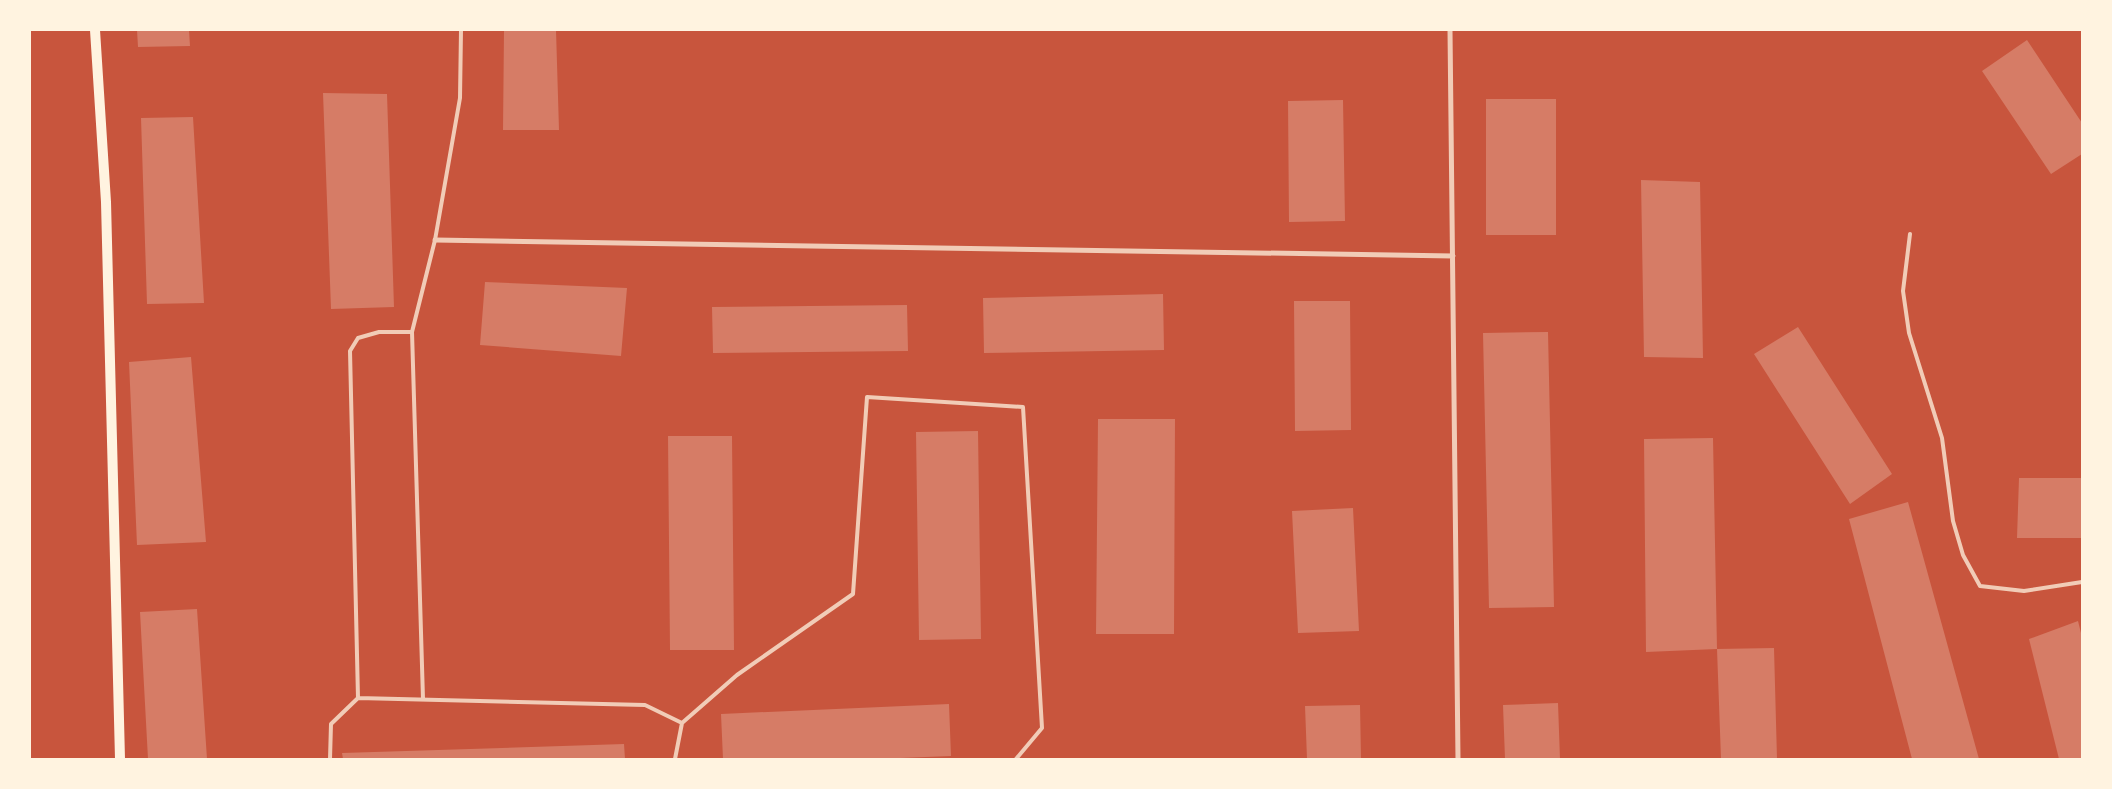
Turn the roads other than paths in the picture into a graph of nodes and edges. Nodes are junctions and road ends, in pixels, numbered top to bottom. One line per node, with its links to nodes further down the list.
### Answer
1 (95, 30): 12 (main road)
2 (461, 30): 5 (lane)
3 (1450, 30): 6 (street)
4 (1910, 234): 8 (lane)
5 (435, 240): 6 (street); 7 (lane)
6 (1453, 256): 16 (street)
7 (412, 332): 9 (lane); 10 (lane)
8 (2082, 582)
9 (358, 698): 10 (lane); 13 (lane)
10 (422, 699): 11 (lane)
11 (682, 723): 14 (lane); 15 (lane)
12 (120, 759)
13 (330, 759)
14 (675, 759)
15 (1016, 759)
16 (1458, 759)

